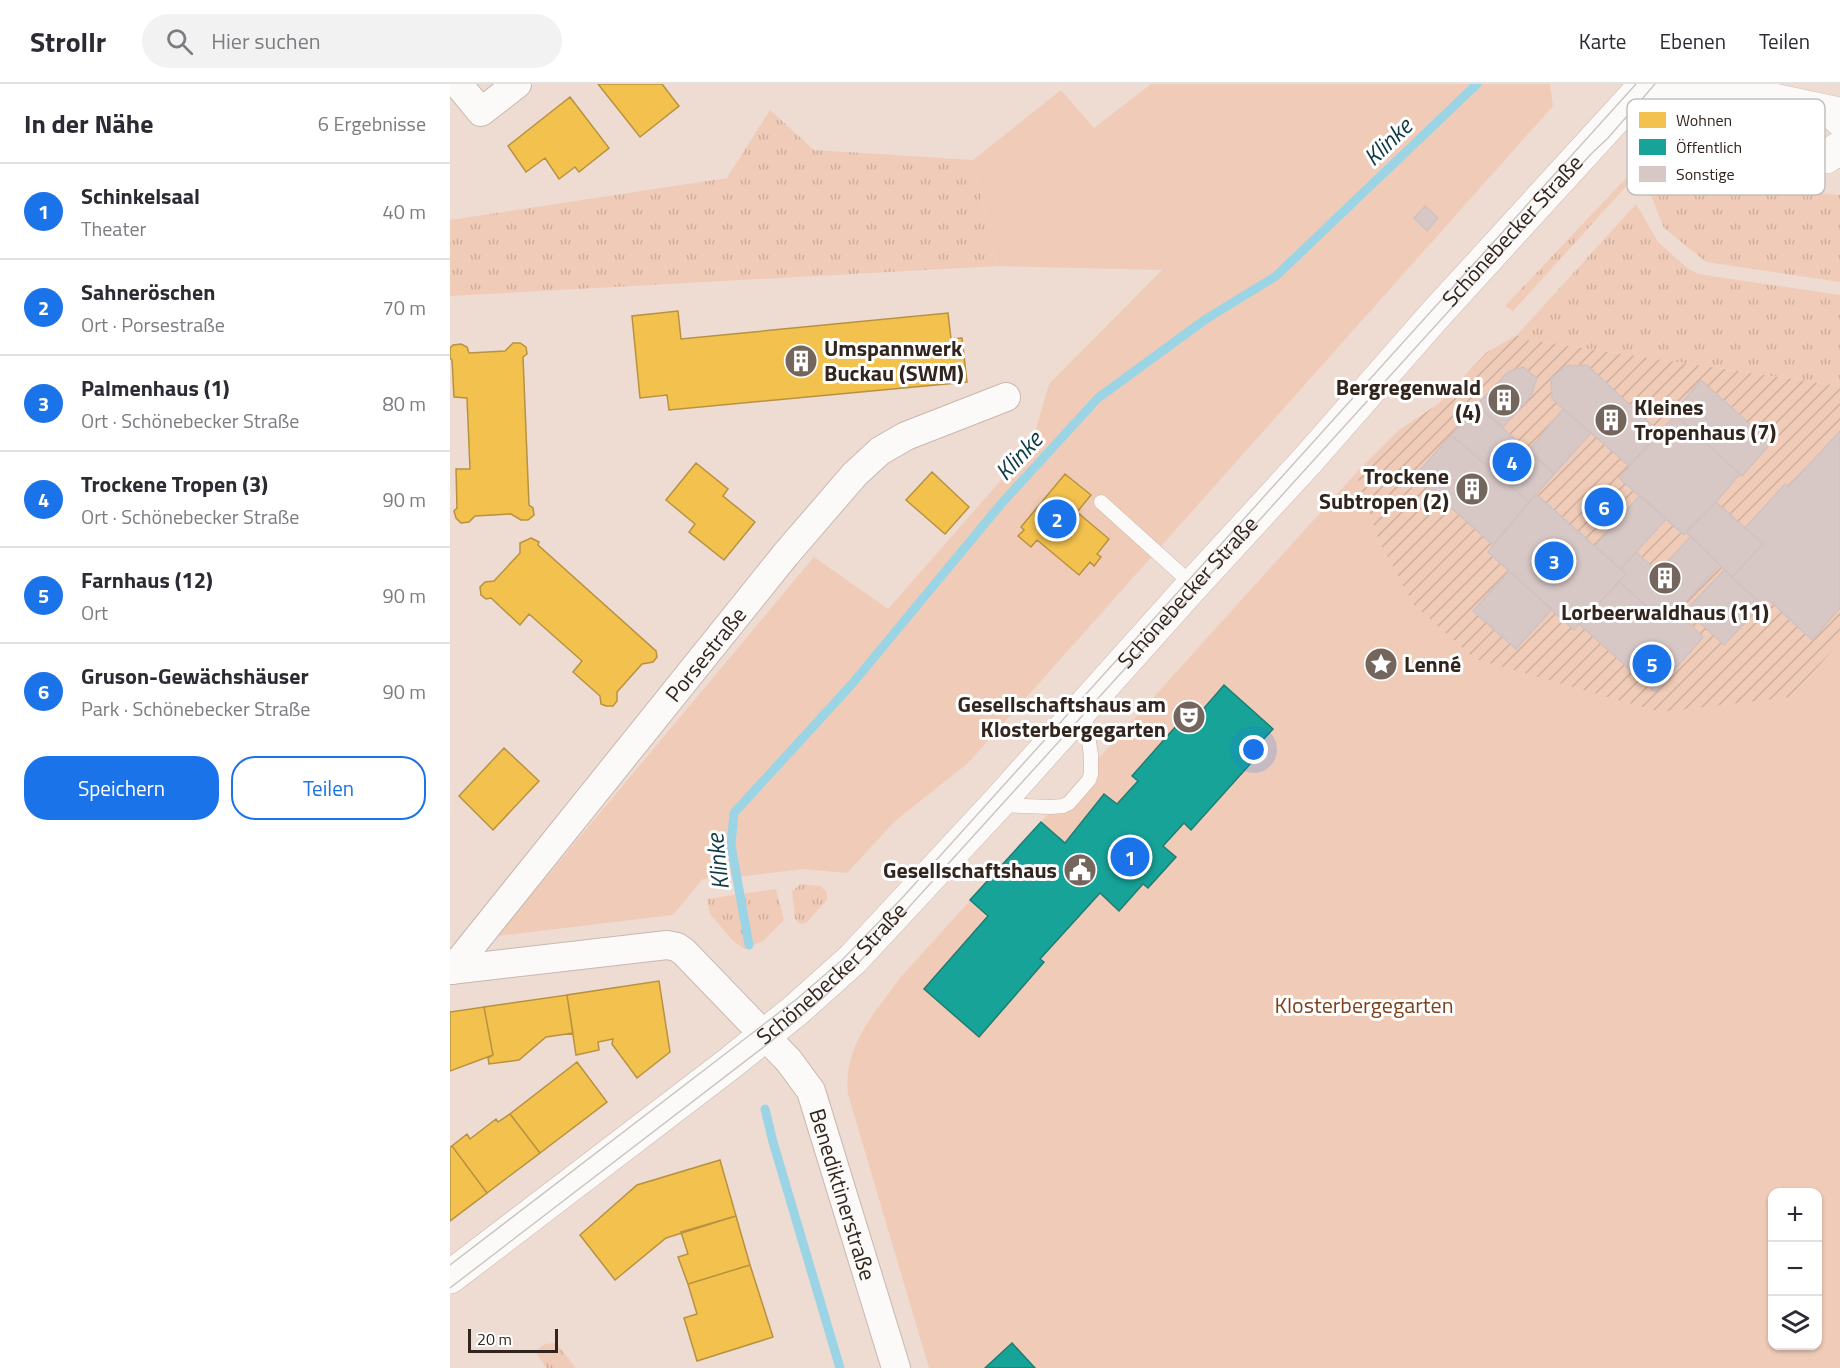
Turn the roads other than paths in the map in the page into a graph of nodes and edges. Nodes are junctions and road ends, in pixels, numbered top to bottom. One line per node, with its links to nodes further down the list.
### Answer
1 (458, 84): 2 (street)
2 (517, 84)
3 (1646, 84): 6 (main road, Schönebecker Straße)
4 (1655, 84): 7 (main road)
5 (1686, 84): 8 (main road)
6 (1632, 99)
7 (1671, 99)
8 (1767, 99)
9 (1627, 105): 16 (main road, Schönebecker Straße)
10 (1825, 112): 11 (main road)
11 (1840, 119)
12 (1840, 148): 13 (main road)
13 (1825, 157)
14 (1006, 398): 19 (street, Porsestraße)
15 (1101, 502): 16 (lane)
16 (1193, 585): 17 (main road, Schönebecker Straße)
17 (1083, 707): 18 (main road, Schönebecker Straße); 18 (lane)
18 (997, 804): 20 (main road, Schönebecker Straße)
19 (451, 970): 20 (street, Porsestraße)
20 (764, 1036): 21 (main road, Schönebecker Straße); 22 (street, Benediktinerstraße)
21 (450, 1277)
22 (896, 1368)

